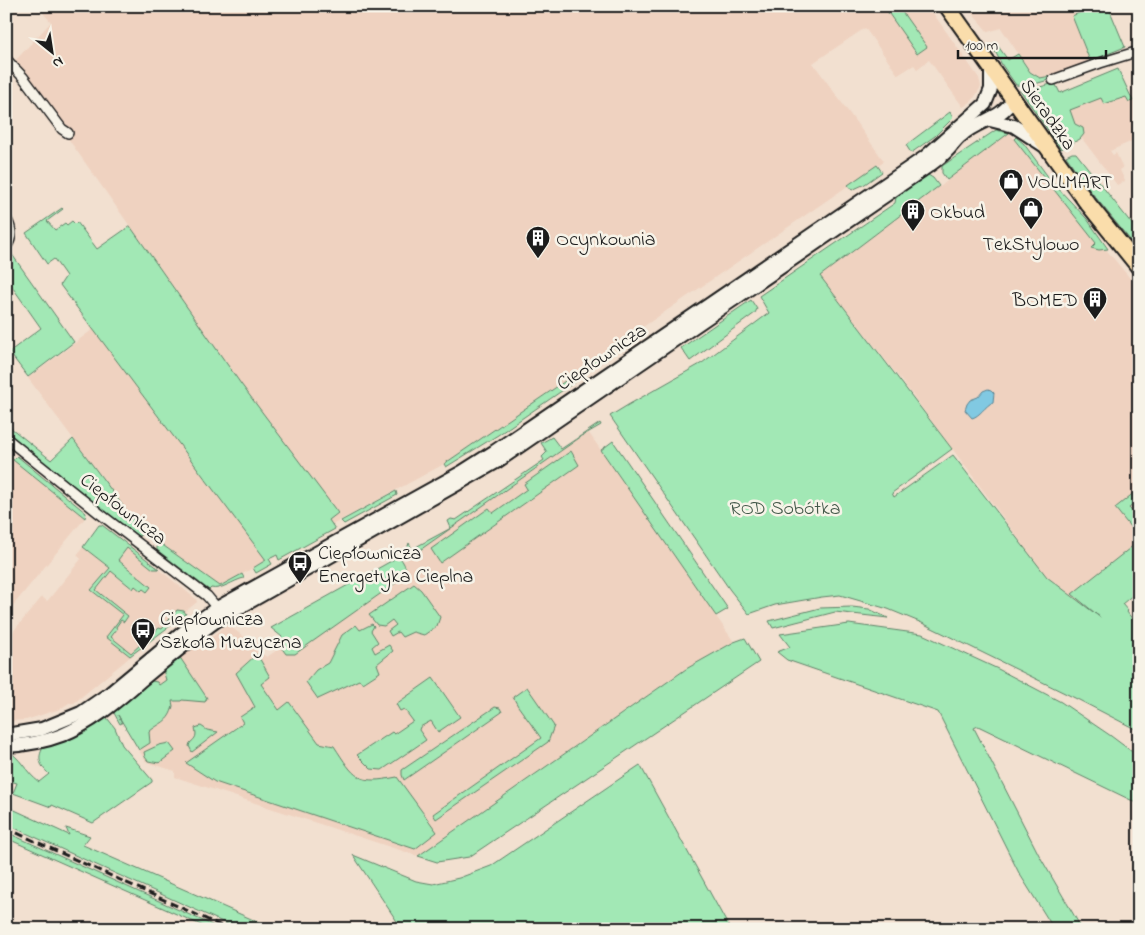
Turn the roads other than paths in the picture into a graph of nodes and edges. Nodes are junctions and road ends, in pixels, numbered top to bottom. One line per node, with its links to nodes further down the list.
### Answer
1 (947, 6): 4 (main road, Sieradzka)
2 (1139, 51): 5 (street)
3 (6, 59): 9 (street)
4 (991, 68): 6 (main road, Sieradzka); 7 (main road)
5 (1054, 80)
6 (1013, 99): 7 (main road); 8 (main road, Ciepłownicza); 10 (main road, Sieradzka)
7 (985, 104): 15 (main road, Ciepłownicza)
8 (990, 120): 10 (main road); 16 (main road, Ciepłownicza)
9 (68, 133)
10 (1049, 149): 13 (main road, Sieradzka)
11 (6, 218): 12 (street)
12 (6, 247)
13 (1138, 264)
14 (6, 438): 15 (street, Ciepłownicza)
15 (217, 608): 16 (street); 17 (street); 18 (main road, Ciepłownicza)
16 (234, 610): 17 (main road, Ciepłownicza)
17 (216, 622): 19 (main road, Ciepłownicza)
18 (6, 735)
19 (6, 746)

